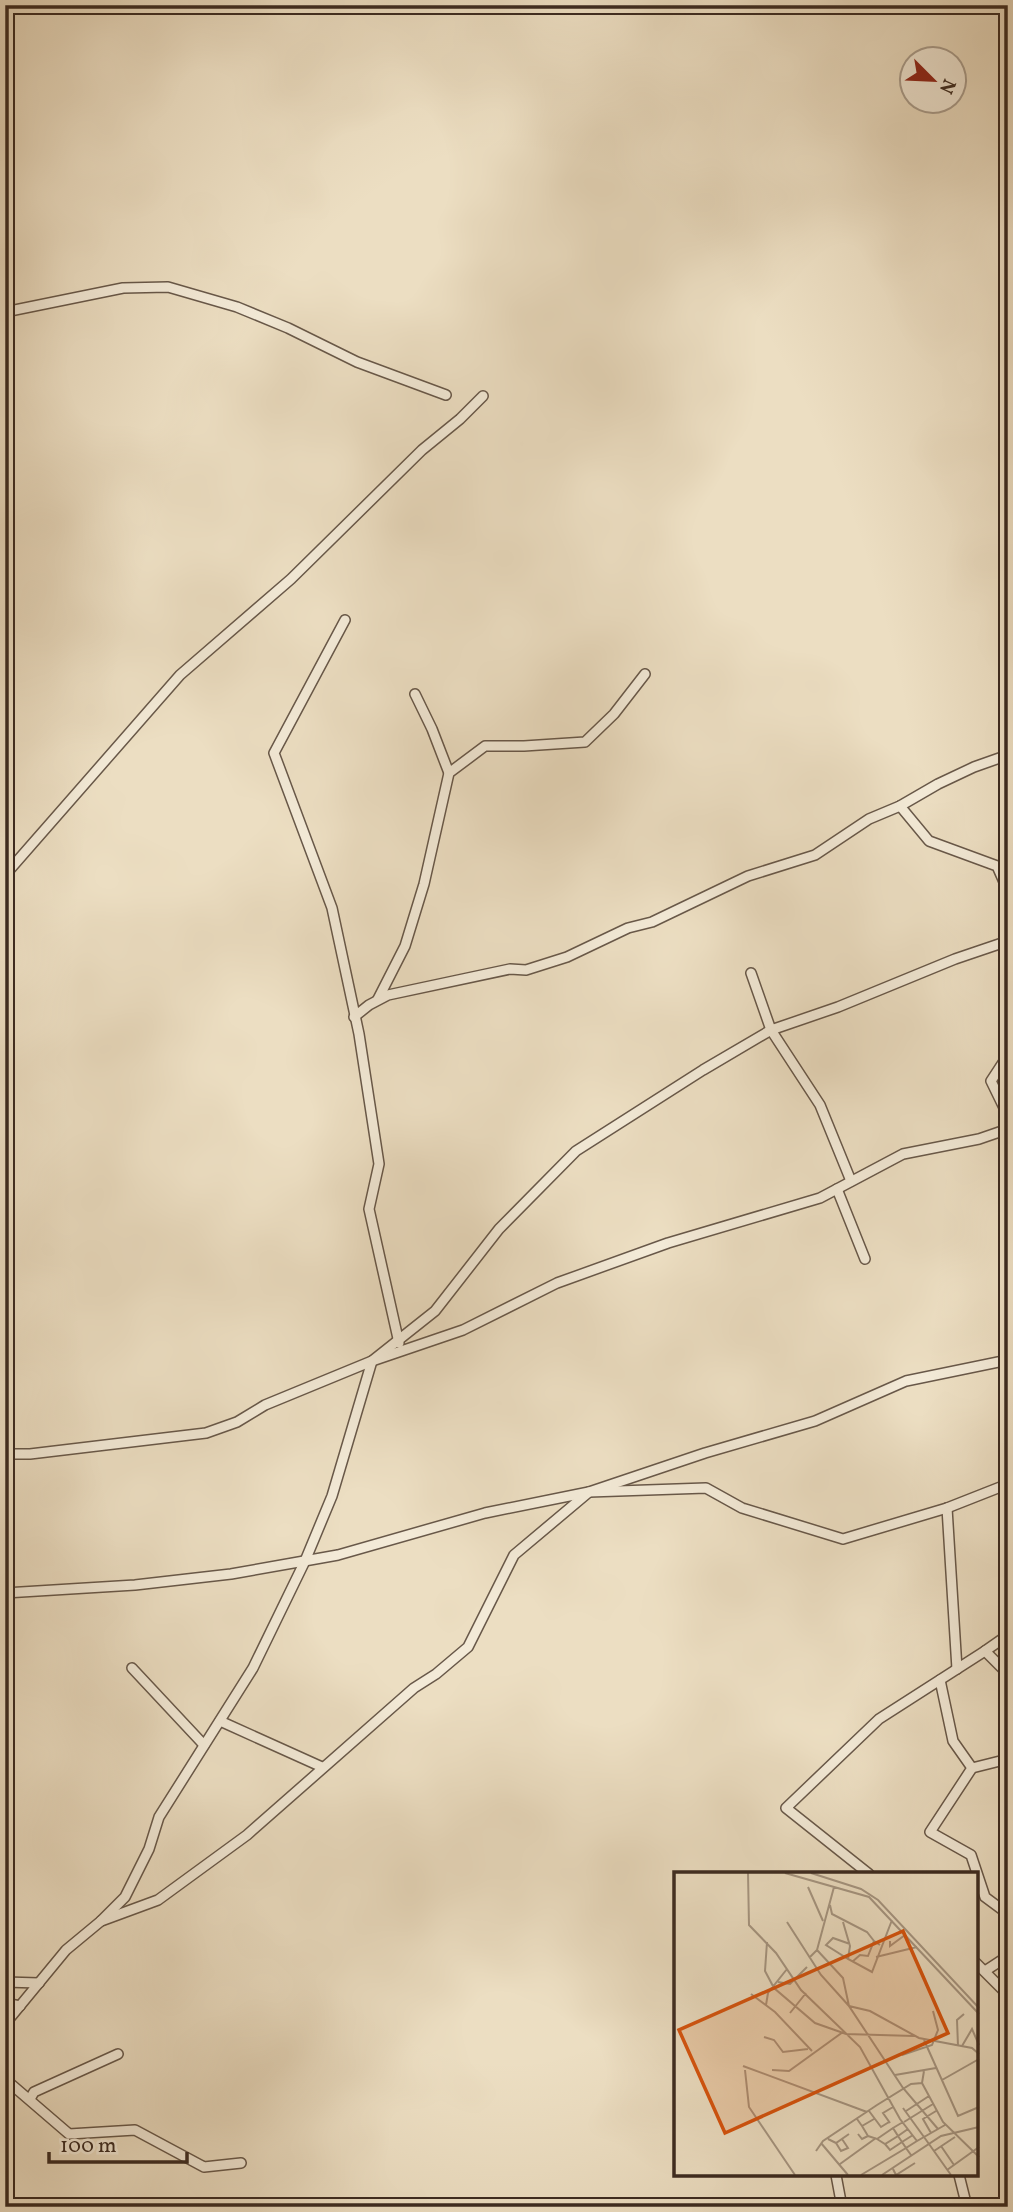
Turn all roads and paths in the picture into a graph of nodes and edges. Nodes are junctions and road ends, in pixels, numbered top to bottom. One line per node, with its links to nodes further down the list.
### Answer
1 (5, 312): 2 (street)
2 (446, 395)
3 (483, 396): 10 (street)
4 (345, 620): 15 (street)
5 (645, 674): 8 (street)
6 (415, 694): 8 (street)
7 (1008, 755): 9 (street)
8 (449, 773): 14 (street)
9 (900, 806): 11 (street); 14 (street)
10 (5, 875)
11 (1008, 891)
12 (1008, 941): 16 (street)
13 (751, 973): 16 (street)
14 (378, 1000): 15 (street)
15 (354, 1017): 23 (street)
16 (771, 1030): 20 (street); 23 (street)
17 (1008, 1055): 18 (street)
18 (1008, 1116)
19 (1008, 1129): 20 (street)
20 (851, 1181): 21 (street)
21 (837, 1189): 22 (street); 24 (street)
22 (865, 1259)
23 (398, 1340): 24 (street); 26 (street)
24 (401, 1351): 26 (street)
25 (1008, 1360): 29 (street)
26 (372, 1361): 27 (street); 31 (street)
27 (5, 1454)
28 (1008, 1484): 30 (street)
29 (589, 1492): 30 (street); 31 (street); 42 (street)
30 (947, 1508): 36 (street)
31 (305, 1561): 32 (street); 39 (street)
32 (5, 1593)
33 (1008, 1635): 34 (street)
34 (985, 1651): 36 (street); 37 (street)
35 (132, 1668): 40 (street)
36 (957, 1669): 38 (street)
37 (1008, 1674)
38 (940, 1680): 43 (street); 44 (street)
39 (220, 1721): 40 (street); 42 (street)
40 (204, 1745): 48 (street)
41 (1008, 1759): 43 (street)
42 (322, 1767): 48 (street)
43 (972, 1768): 45 (street)
44 (866, 1872)
45 (977, 1872)
46 (978, 1876): 47 (street)
47 (1008, 1914)
48 (101, 1921): 53 (street)
49 (1008, 1956): 51 (street)
50 (978, 1965): 51 (street)
51 (985, 1971): 54 (street)
52 (5, 1982): 53 (street)
53 (38, 1983): 56 (street)
54 (1008, 1995)
55 (5, 2003): 56 (street)
56 (20, 2006): 57 (street)
57 (5, 2024)
58 (118, 2054): 60 (street)
59 (5, 2079): 60 (street)
60 (30, 2099): 61 (street)
61 (241, 2163)
62 (836, 2177): 64 (street)
63 (960, 2177): 65 (street)
64 (842, 2207)
65 (967, 2207)

